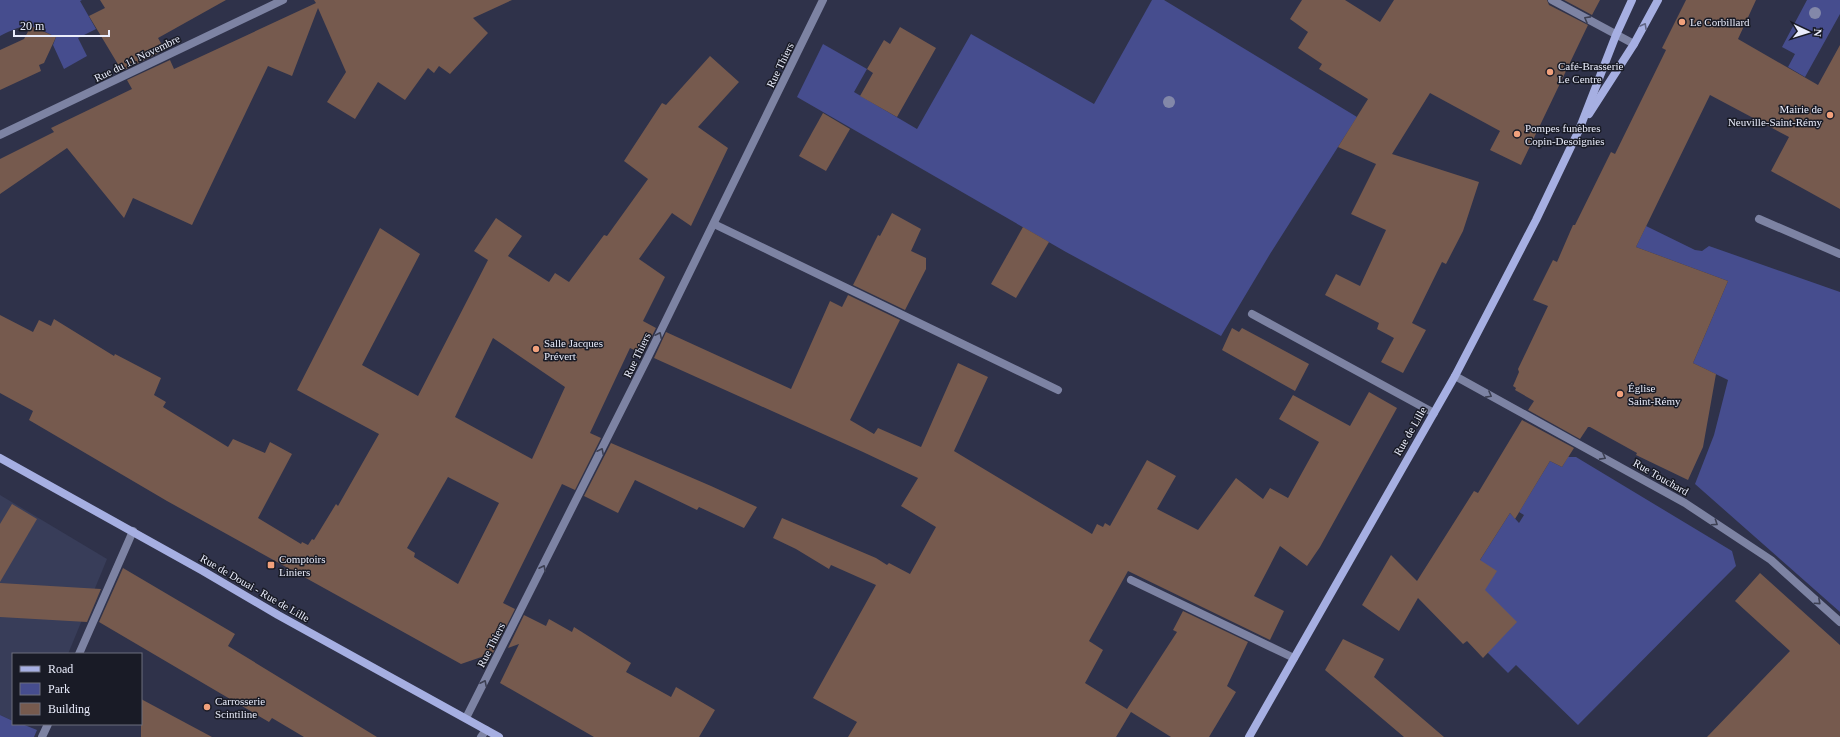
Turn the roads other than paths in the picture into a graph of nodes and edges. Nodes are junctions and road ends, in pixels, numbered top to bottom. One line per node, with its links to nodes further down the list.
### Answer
1 (283, 0): 6 (street, Rue du 11 Novembre)
2 (823, 0): 12 (street, Rue Thiers)
3 (1552, 0): 7 (street, one-way to 3)
4 (1632, 0): 7 (main road, Rue de Lille)
5 (1658, 0): 8 (main road, Rue de Lille, one-way to 5)
6 (270, 3): 10 (street, Rue du 11 Novembre)
7 (1616, 35): 8 (street); 9 (main road, Rue de Lille)
8 (1634, 44): 9 (main road, Rue de Lille)
9 (1578, 130): 15 (main road, Rue de Lille)
10 (0, 135)
11 (1759, 219): 13 (street)
12 (714, 224): 16 (street); 24 (street, Rue Thiers, one-way to 12)
13 (1840, 254)
14 (1252, 314): 17 (street)
15 (1455, 376): 17 (main road, Rue de Lille); 21 (street, Rue Touchard, one-way to 21)
16 (1058, 390)
17 (1434, 413): 23 (main road, Rue de Lille)
18 (0, 458): 19 (main road, Rue de Douai - Rue de Lille)
19 (133, 531): 22 (street); 24 (main road, Rue de Douai - Rue de Lille)
20 (1131, 580): 23 (street)
21 (1840, 622)
22 (79, 653)
23 (1294, 658): 29 (main road, Rue de Lille)
24 (466, 718): 26 (main road, Rue de Douai - Rue de Lille)
25 (48, 725): 27 (street)
26 (484, 734): 28 (main road, Rue de Douai - Rue de Lille)
27 (42, 737)
28 (499, 737)
29 (1249, 737)

